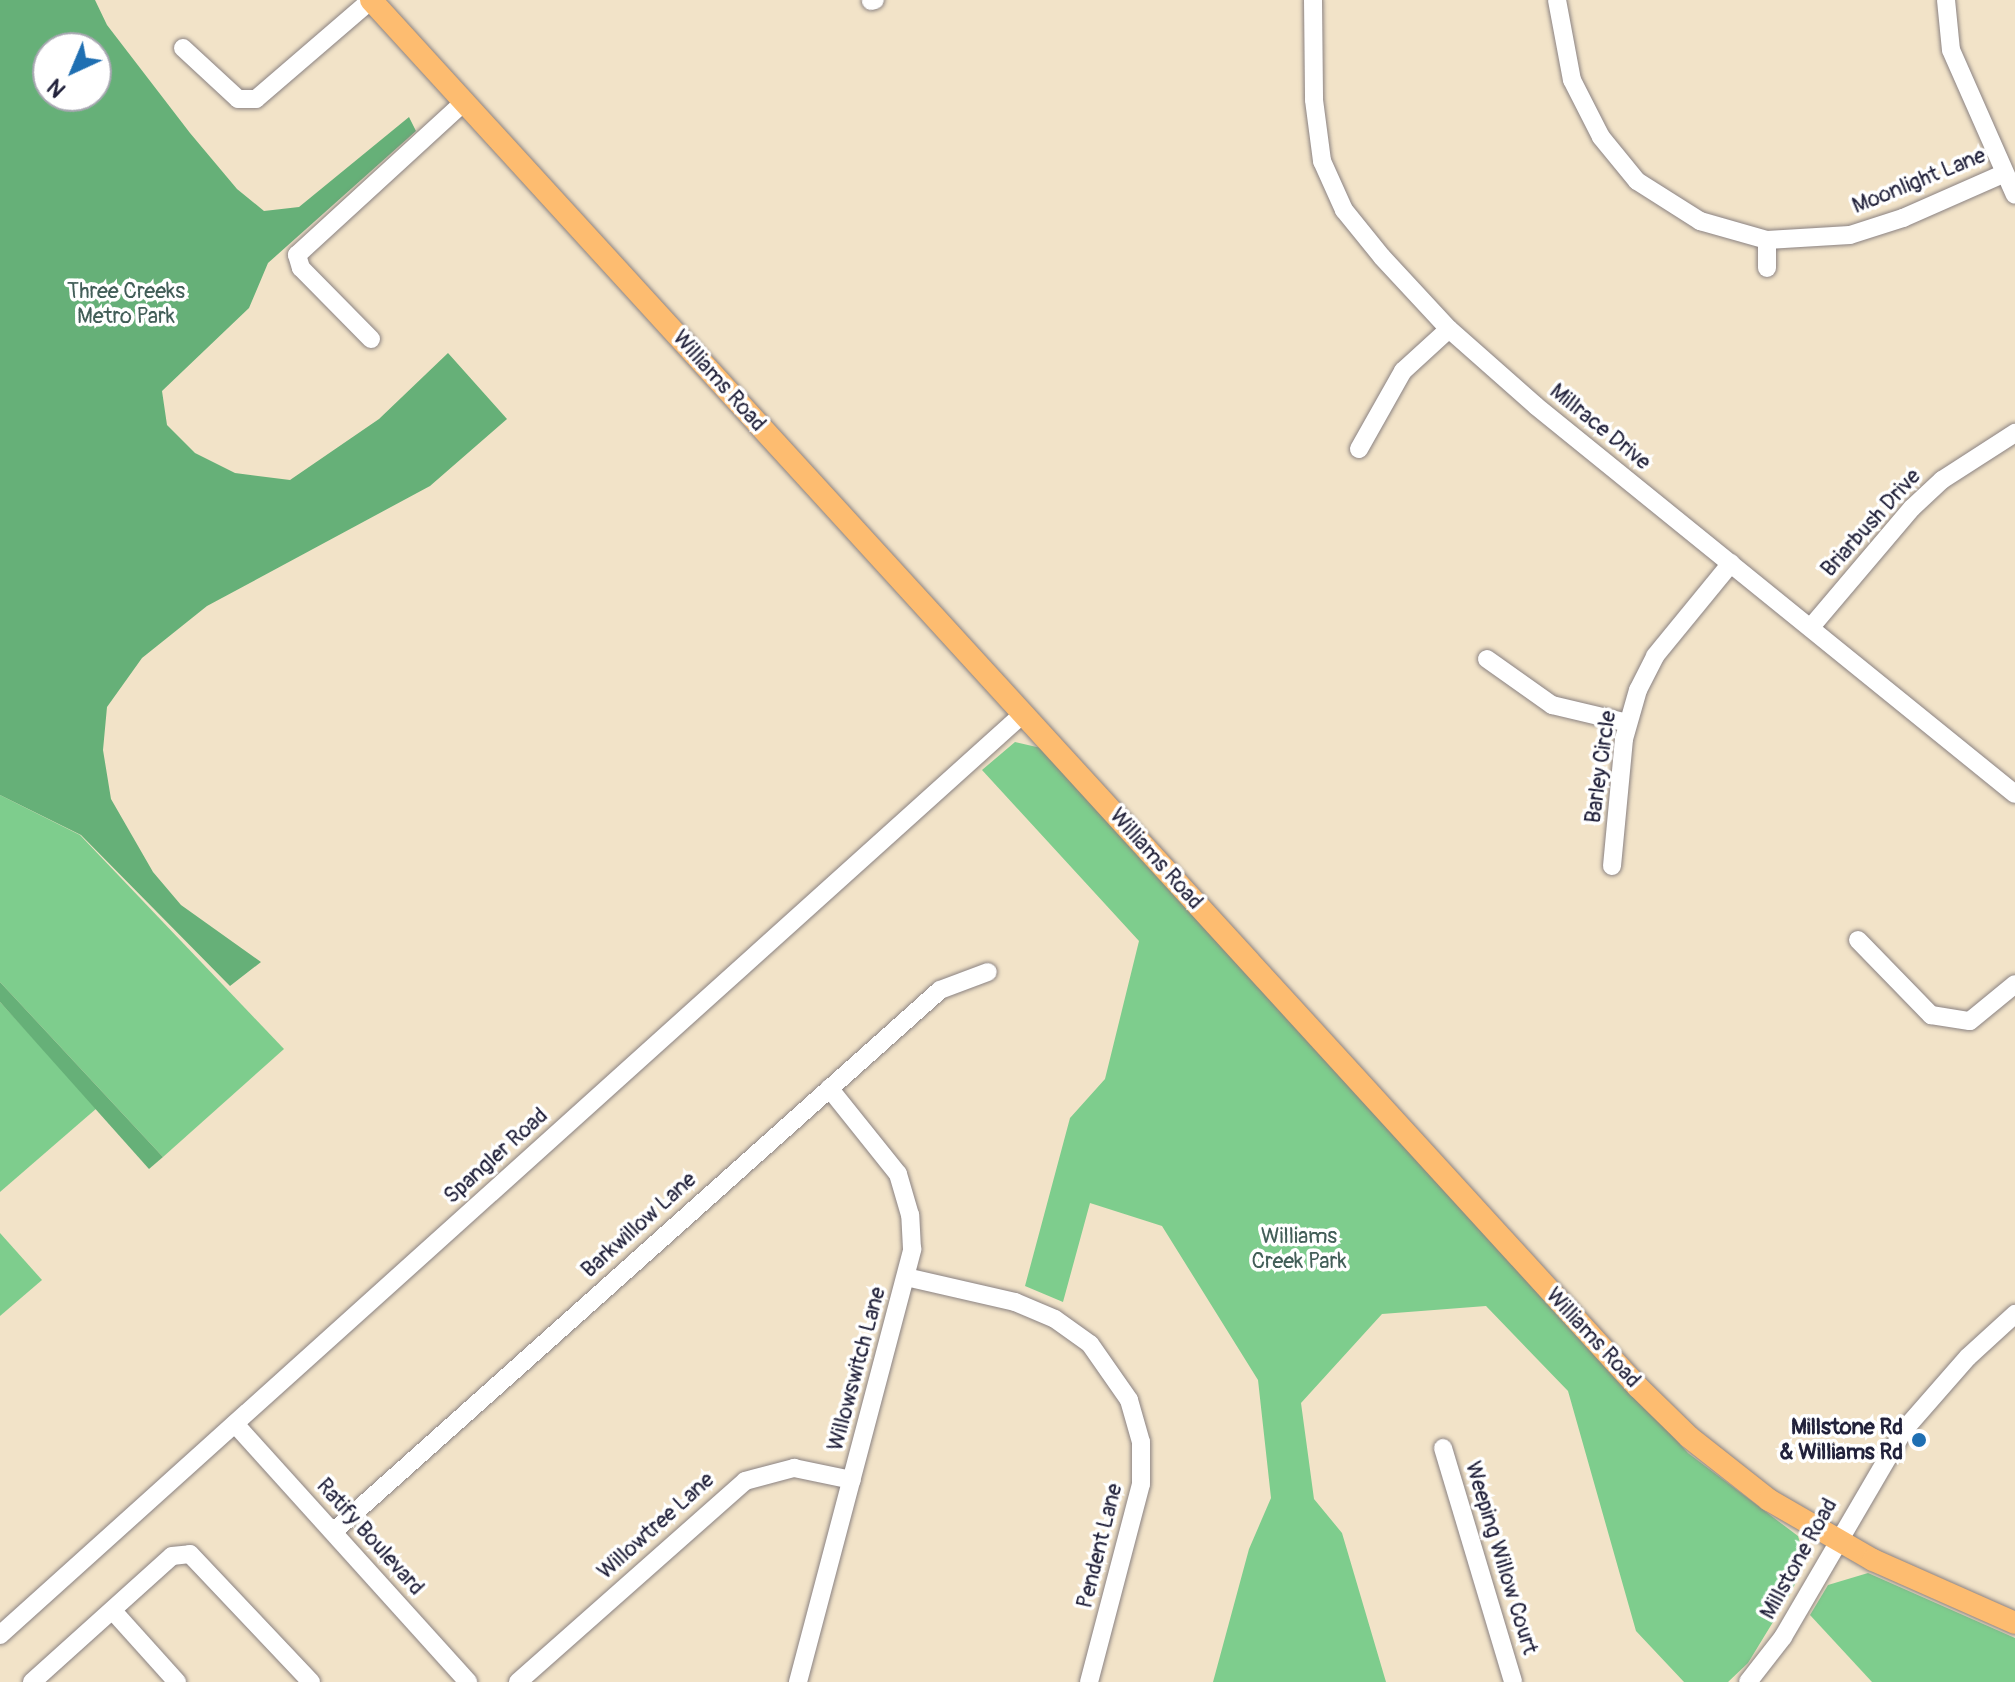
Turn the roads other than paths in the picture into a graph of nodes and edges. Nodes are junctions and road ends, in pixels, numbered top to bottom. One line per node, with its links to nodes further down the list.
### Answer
1 (371, 0): 5 (street); 6 (main road, Williams Road)
2 (1313, 0): 11 (street, Millrace Drive)
3 (1557, 0): 9 (street, Moonlight Lane)
4 (1946, 0): 7 (street)
5 (183, 48)
6 (464, 102): 12 (street); 18 (main road, Williams Road)
7 (2005, 173): 8 (street); 9 (street, Moonlight Lane)
8 (2015, 195)
9 (1767, 240): 10 (street)
10 (1767, 268)
11 (1449, 329): 14 (street); 15 (street, Millrace Drive)
12 (371, 339)
13 (2014, 436): 16 (street, Briarbush Drive)
14 (1359, 449)
15 (1731, 563): 16 (street, Millrace Drive); 19 (street, Barley Circle)
16 (1811, 627): 20 (street, Millrace Drive)
17 (1487, 659): 19 (street)
18 (1023, 714): 28 (street, Spangler Road); 32 (main road, Williams Road)
19 (1628, 723): 21 (street, Barley Circle)
20 (2015, 794)
21 (1612, 866)
22 (1858, 940): 24 (street)
23 (988, 972): 25 (street, Barkwillow Lane)
24 (2015, 984)
25 (829, 1088): 26 (street, Willowswitch Lane); 31 (street, Barkwillow Lane)
26 (906, 1277): 30 (street, Willowswitch Lane); 42 (street, Pendent Lane)
27 (2015, 1314): 32 (street, Millstone Road)
28 (235, 1424): 31 (street, Ratify Boulevard); 35 (street, Spangler Road)
29 (1443, 1448): 43 (street, Weeping Willow Court)
30 (852, 1480): 40 (street, Willowtree Lane); 41 (street, Willowswitch Lane)
31 (333, 1532): 39 (street, Ratify Boulevard)
32 (1838, 1539): 34 (main road, Williams Road); 44 (street, Millstone Road)
33 (113, 1611): 36 (street); 37 (street); 38 (street)
34 (2015, 1623)
35 (0, 1635)
36 (35, 1681)
37 (177, 1682)
38 (311, 1682)
39 (468, 1682)
40 (518, 1682)
41 (798, 1682)
42 (1089, 1682)
43 (1513, 1682)
44 (1748, 1682)

